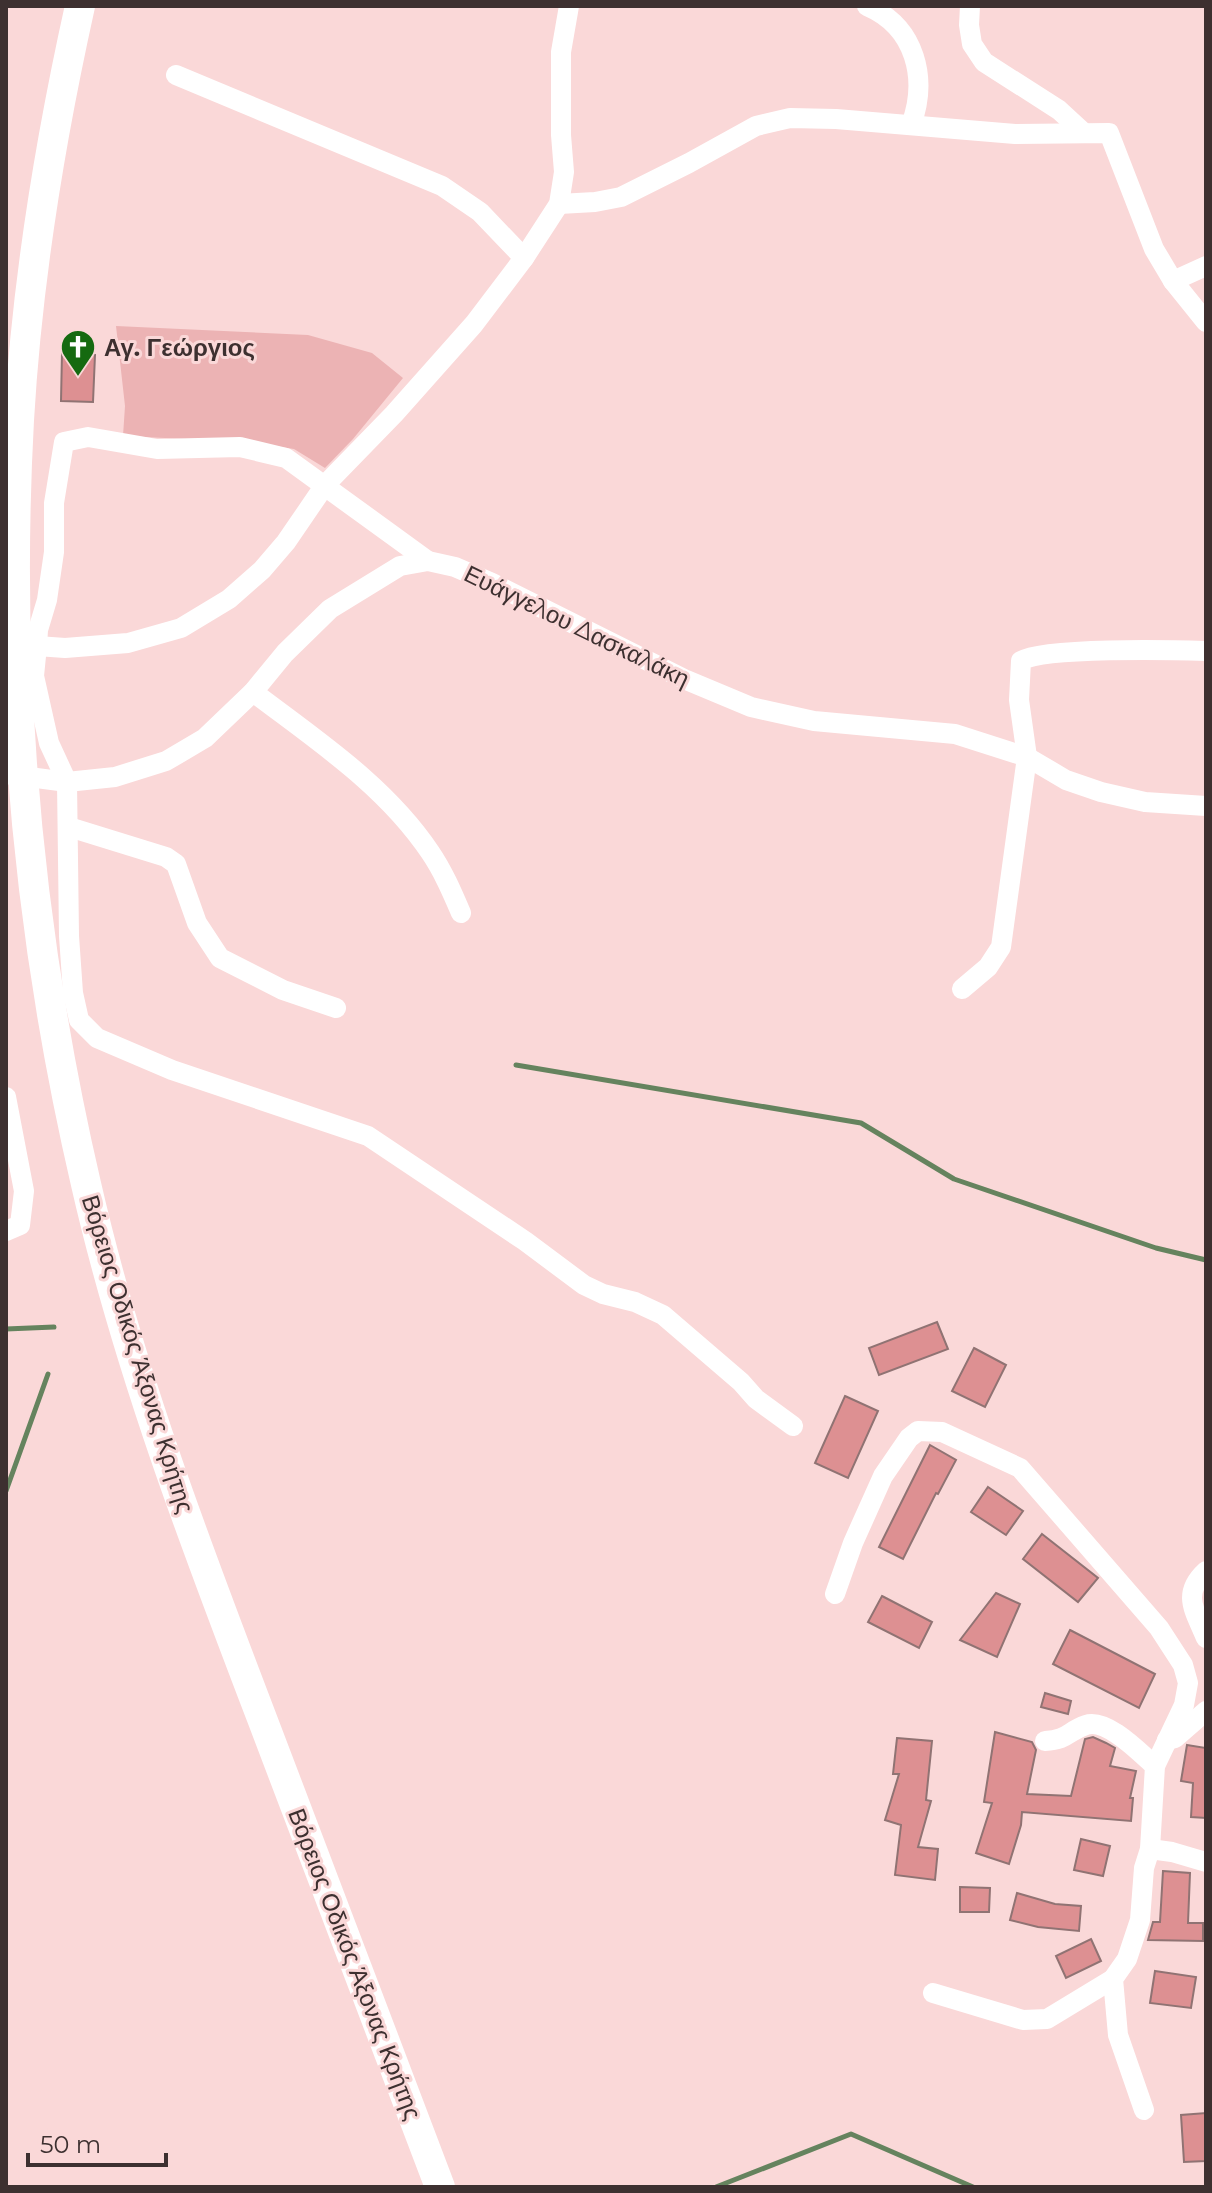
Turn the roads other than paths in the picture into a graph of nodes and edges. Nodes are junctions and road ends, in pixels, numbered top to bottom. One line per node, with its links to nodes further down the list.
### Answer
1 (80, 6): 41 (highway, Βόρειος Οδικός Άξονας Κρήτης)
2 (569, 6): 8 (street)
3 (867, 6): 6 (street)
4 (970, 6): 7 (street)
5 (176, 75): 9 (street)
6 (911, 125): 7 (street); 8 (street)
7 (1084, 133): 11 (street)
8 (559, 204): 9 (street)
9 (524, 258): 13 (street)
10 (1206, 266): 11 (street)
11 (1173, 281): 12 (street)
12 (1206, 322)
13 (325, 485): 14 (street); 15 (street); 15 (street)
14 (428, 561): 17 (street); 18 (street, Ευάγγελου Δασκαλάκη)
15 (37, 646): 20 (street)
16 (1206, 651): 18 (street)
17 (253, 692): 20 (street); 23 (street)
18 (1027, 757): 21 (street, Ευάγγελου Δασκαλάκη); 24 (street)
19 (6, 774): 20 (street)
20 (67, 782): 22 (street)
21 (1206, 806)
22 (69, 827): 25 (street); 28 (street)
23 (461, 913)
24 (962, 989)
25 (336, 1008)
26 (6, 1097): 27 (street)
27 (6, 1231)
28 (793, 1426)
29 (1206, 1571): 31 (street)
30 (835, 1594): 33 (street)
31 (1206, 1638)
32 (1206, 1711): 33 (street)
33 (1167, 1740): 35 (street)
34 (1045, 1741): 35 (street)
35 (1155, 1766): 36 (street)
36 (1150, 1849): 37 (street); 38 (street)
37 (1206, 1862)
38 (1113, 1979): 39 (street); 40 (street)
39 (933, 1993)
40 (1144, 2110)
41 (440, 2187)

